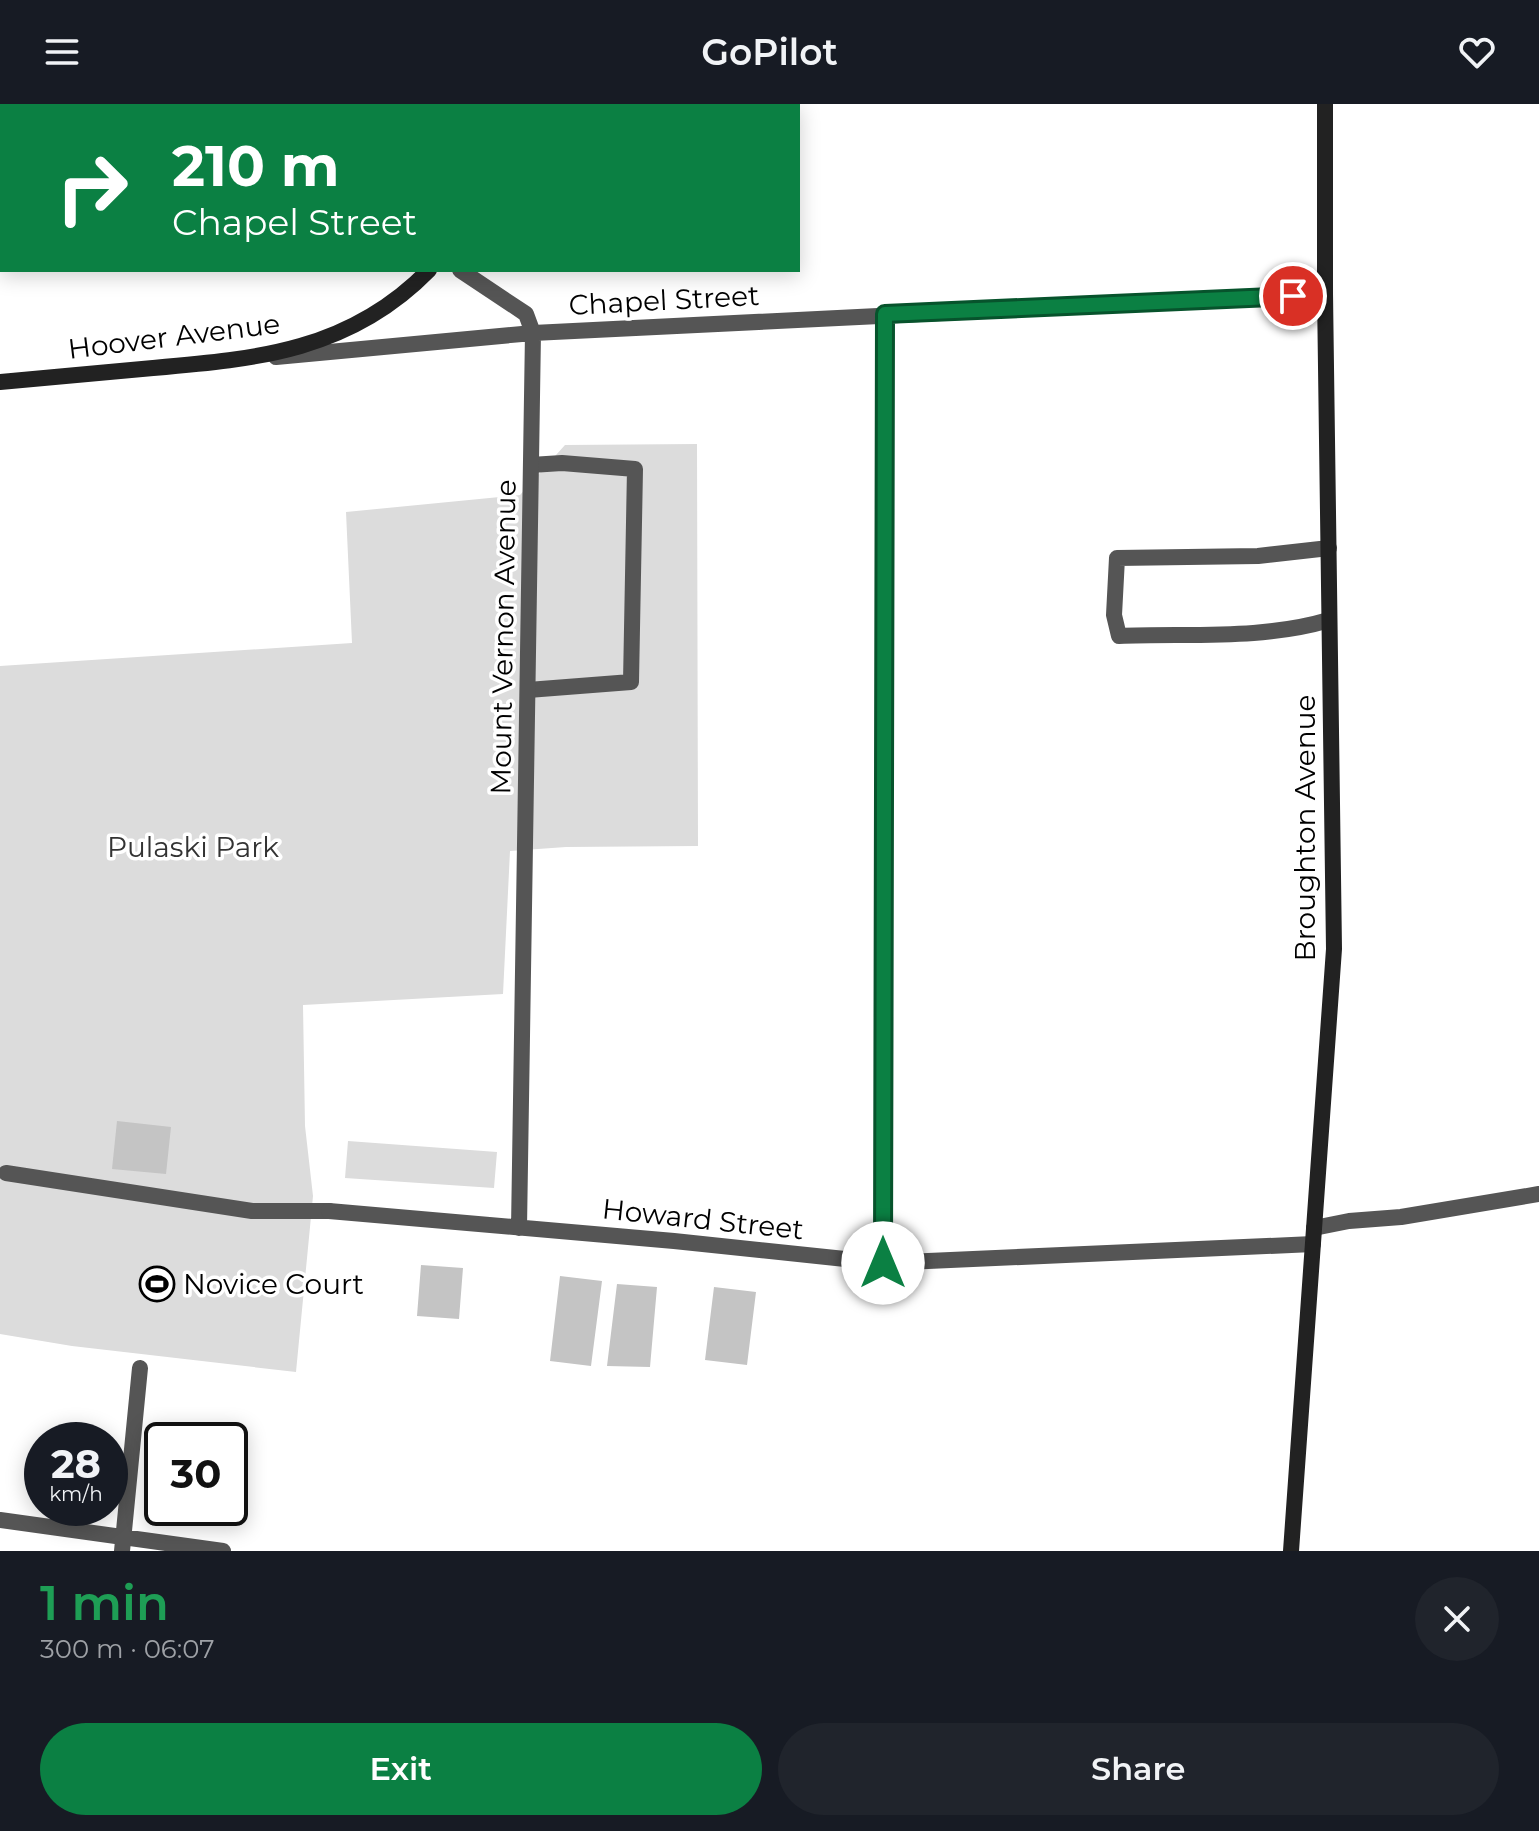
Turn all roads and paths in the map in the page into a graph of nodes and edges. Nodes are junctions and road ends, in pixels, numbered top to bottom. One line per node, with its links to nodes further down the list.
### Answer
1 (1325, 104): 4 (street, Broughton Avenue)
2 (427, 272): 7 (street, Hoover Avenue)
3 (463, 272): 6 (street)
4 (1325, 294): 5 (street, Chapel Street); 10 (street, Broughton Avenue)
5 (885, 314): 6 (street, Chapel Street); 17 (street)
6 (533, 333): 7 (street); 9 (street, Mount Vernon Avenue)
7 (247, 360): 8 (street, Hoover Avenue)
8 (0, 382)
9 (531, 465): 12 (street, Mount Vernon Avenue); 12 (street)
10 (1329, 548): 11 (street, Broughton Avenue); 11 (street)
11 (1329, 620): 16 (street, Broughton Avenue)
12 (528, 690): 15 (street, Mount Vernon Avenue)
13 (6, 1173): 15 (street, Howard Street)
14 (1539, 1194): 16 (street, Howard Street)
15 (519, 1228): 17 (street, Howard Street)
16 (1313, 1236): 17 (street, Howard Street); 22 (street, Broughton Avenue)
17 (883, 1263)
18 (140, 1368): 20 (street)
19 (0, 1520): 20 (street)
20 (122, 1545): 21 (street)
21 (223, 1551)
22 (1291, 1551)

